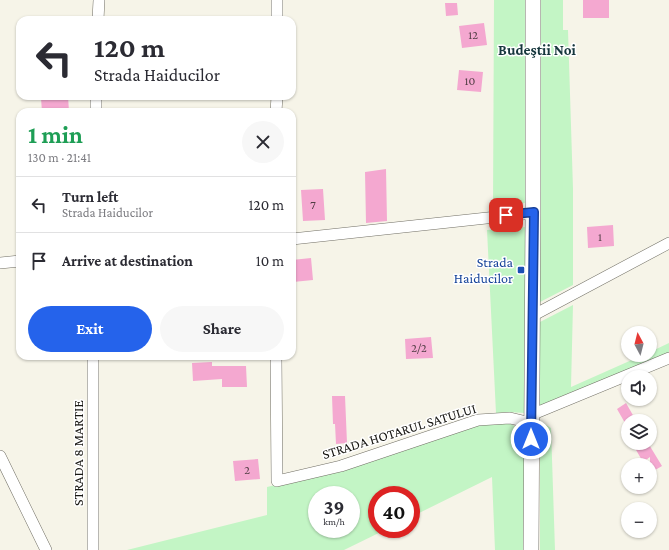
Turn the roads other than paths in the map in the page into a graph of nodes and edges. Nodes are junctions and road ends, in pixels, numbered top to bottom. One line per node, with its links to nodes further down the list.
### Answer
1 (99, 0): 4 (street)
2 (277, 0): 5 (street)
3 (533, 0): 6 (street)
4 (98, 16)
5 (277, 16)
6 (534, 212): 7 (street); 11 (street)
7 (296, 239)
8 (669, 243): 11 (street)
9 (16, 261): 10 (street)
10 (0, 262)
11 (532, 316): 15 (street)
12 (669, 358): 15 (street)
13 (93, 360): 18 (street, STRADA 8 MARTIE)
14 (276, 360): 15 (street, STRADA HOTARUL SATULUI)
15 (531, 419): 19 (street)
16 (0, 456): 17 (street)
17 (46, 550)
18 (93, 550)
19 (531, 550)

